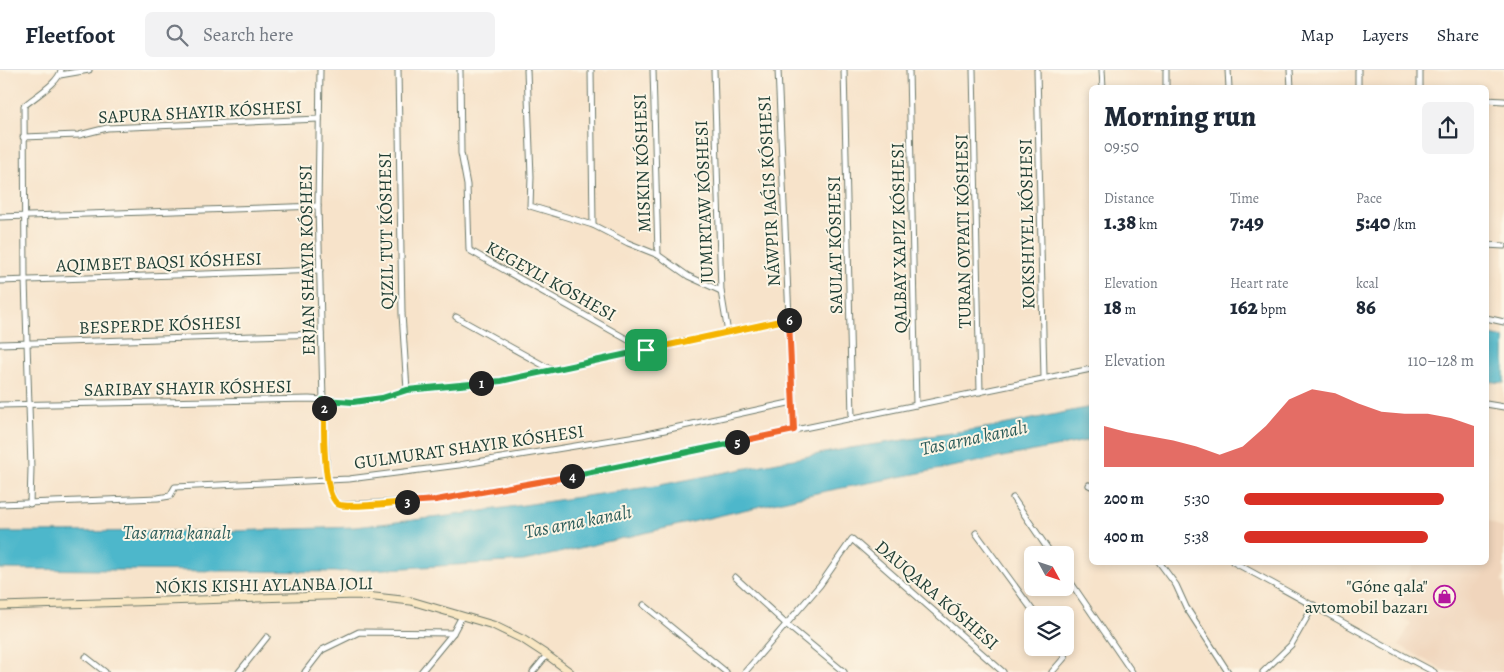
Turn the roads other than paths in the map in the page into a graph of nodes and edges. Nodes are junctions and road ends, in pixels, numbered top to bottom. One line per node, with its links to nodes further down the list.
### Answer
1 (88, 70): 20 (street)
2 (320, 70): 29 (street)
3 (398, 70): 54 (street)
4 (460, 70): 50 (street, KEGEYLI KÓSHESI)
5 (527, 70): 34 (street)
6 (591, 70): 34 (street)
7 (653, 70): 37 (street, MISKIN KÓSHESI)
8 (714, 70): 41 (street)
9 (778, 70): 43 (street)
10 (844, 70): 63 (street, SAULAT KÓSHESI)
11 (909, 70): 61 (street)
12 (973, 70): 55 (street)
13 (1037, 70): 53 (street, KOKSHIYEL KÓSHESI)
14 (1102, 70): 21 (street)
15 (1166, 70): 22 (street)
16 (1228, 70): 23 (street)
17 (1290, 70): 24 (street)
18 (1358, 70): 25 (street)
19 (1420, 70): 26 (street)
20 (61, 73): 30 (street)
21 (1103, 85)
22 (1166, 85)
23 (1229, 85)
24 (1291, 85)
25 (1358, 85)
26 (1420, 85)
27 (1489, 100): 28 (street)
28 (1504, 101)
29 (319, 120): 30 (street); 31 (street)
30 (24, 137): 32 (street)
31 (318, 206): 32 (street); 38 (street)
32 (24, 216): 33 (street); 39 (street)
33 (0, 217)
34 (593, 225): 37 (street)
35 (1489, 245): 36 (street)
36 (1504, 246)
37 (658, 255): 41 (street)
38 (320, 270): 39 (street); 47 (street)
39 (25, 280): 40 (street); 49 (street)
40 (0, 281)
41 (721, 291): 46 (street)
42 (456, 317): 52 (street)
43 (789, 319): 46 (street); 57 (street)
44 (1489, 319): 45 (street)
45 (1504, 322)
46 (728, 333): 50 (street)
47 (321, 334): 49 (street, BESPERDE KÓSHESI); 56 (street)
48 (0, 344): 49 (street, BESPERDE KÓSHESI)
49 (27, 344): 58 (street)
50 (646, 350): 52 (street)
51 (1089, 369): 53 (street)
52 (552, 370): 54 (street)
53 (1044, 378): 55 (street)
54 (407, 390): 56 (street)
55 (980, 392): 61 (street)
56 (323, 400): 58 (street); 65 (street)
57 (792, 402): 64 (street); 65 (street)
58 (28, 404): 60 (street); 68 (street)
59 (1489, 404): 62 (street)
60 (0, 405)
61 (916, 405): 63 (street)
62 (1504, 407)
63 (852, 418): 64 (street)
64 (794, 430): 65 (street)
65 (327, 479): 68 (street)
66 (1013, 498): 70 (street)
67 (0, 504): 68 (street)
68 (30, 504)
69 (976, 533): 78 (street)
70 (1046, 546)
71 (1161, 565): 98 (street)
72 (1240, 565): 76 (street)
73 (735, 576): 80 (street)
74 (1074, 587): 97 (street)
75 (644, 605): 92 (street)
76 (1314, 605): 99 (street); 100 (street)
77 (0, 606): 79 (main road)
78 (1029, 606)
79 (462, 616): 81 (street); 83 (main road)
80 (786, 624): 93 (street); 94 (street); 95 (street, DAUQARA KÓSHESI)
81 (453, 633): 88 (street); 89 (street)
82 (267, 637): 87 (street)
83 (547, 655): 90 (street); 91 (main road)
84 (1064, 656): 96 (street)
85 (86, 657): 86 (street)
86 (105, 672)
87 (239, 672)
88 (305, 672)
89 (421, 672)
90 (533, 672)
91 (570, 672)
92 (726, 672)
93 (745, 672)
94 (844, 672)
95 (1003, 672)
96 (1052, 672)
97 (1132, 672)
98 (1228, 672)
99 (1263, 672)
100 (1434, 672)

